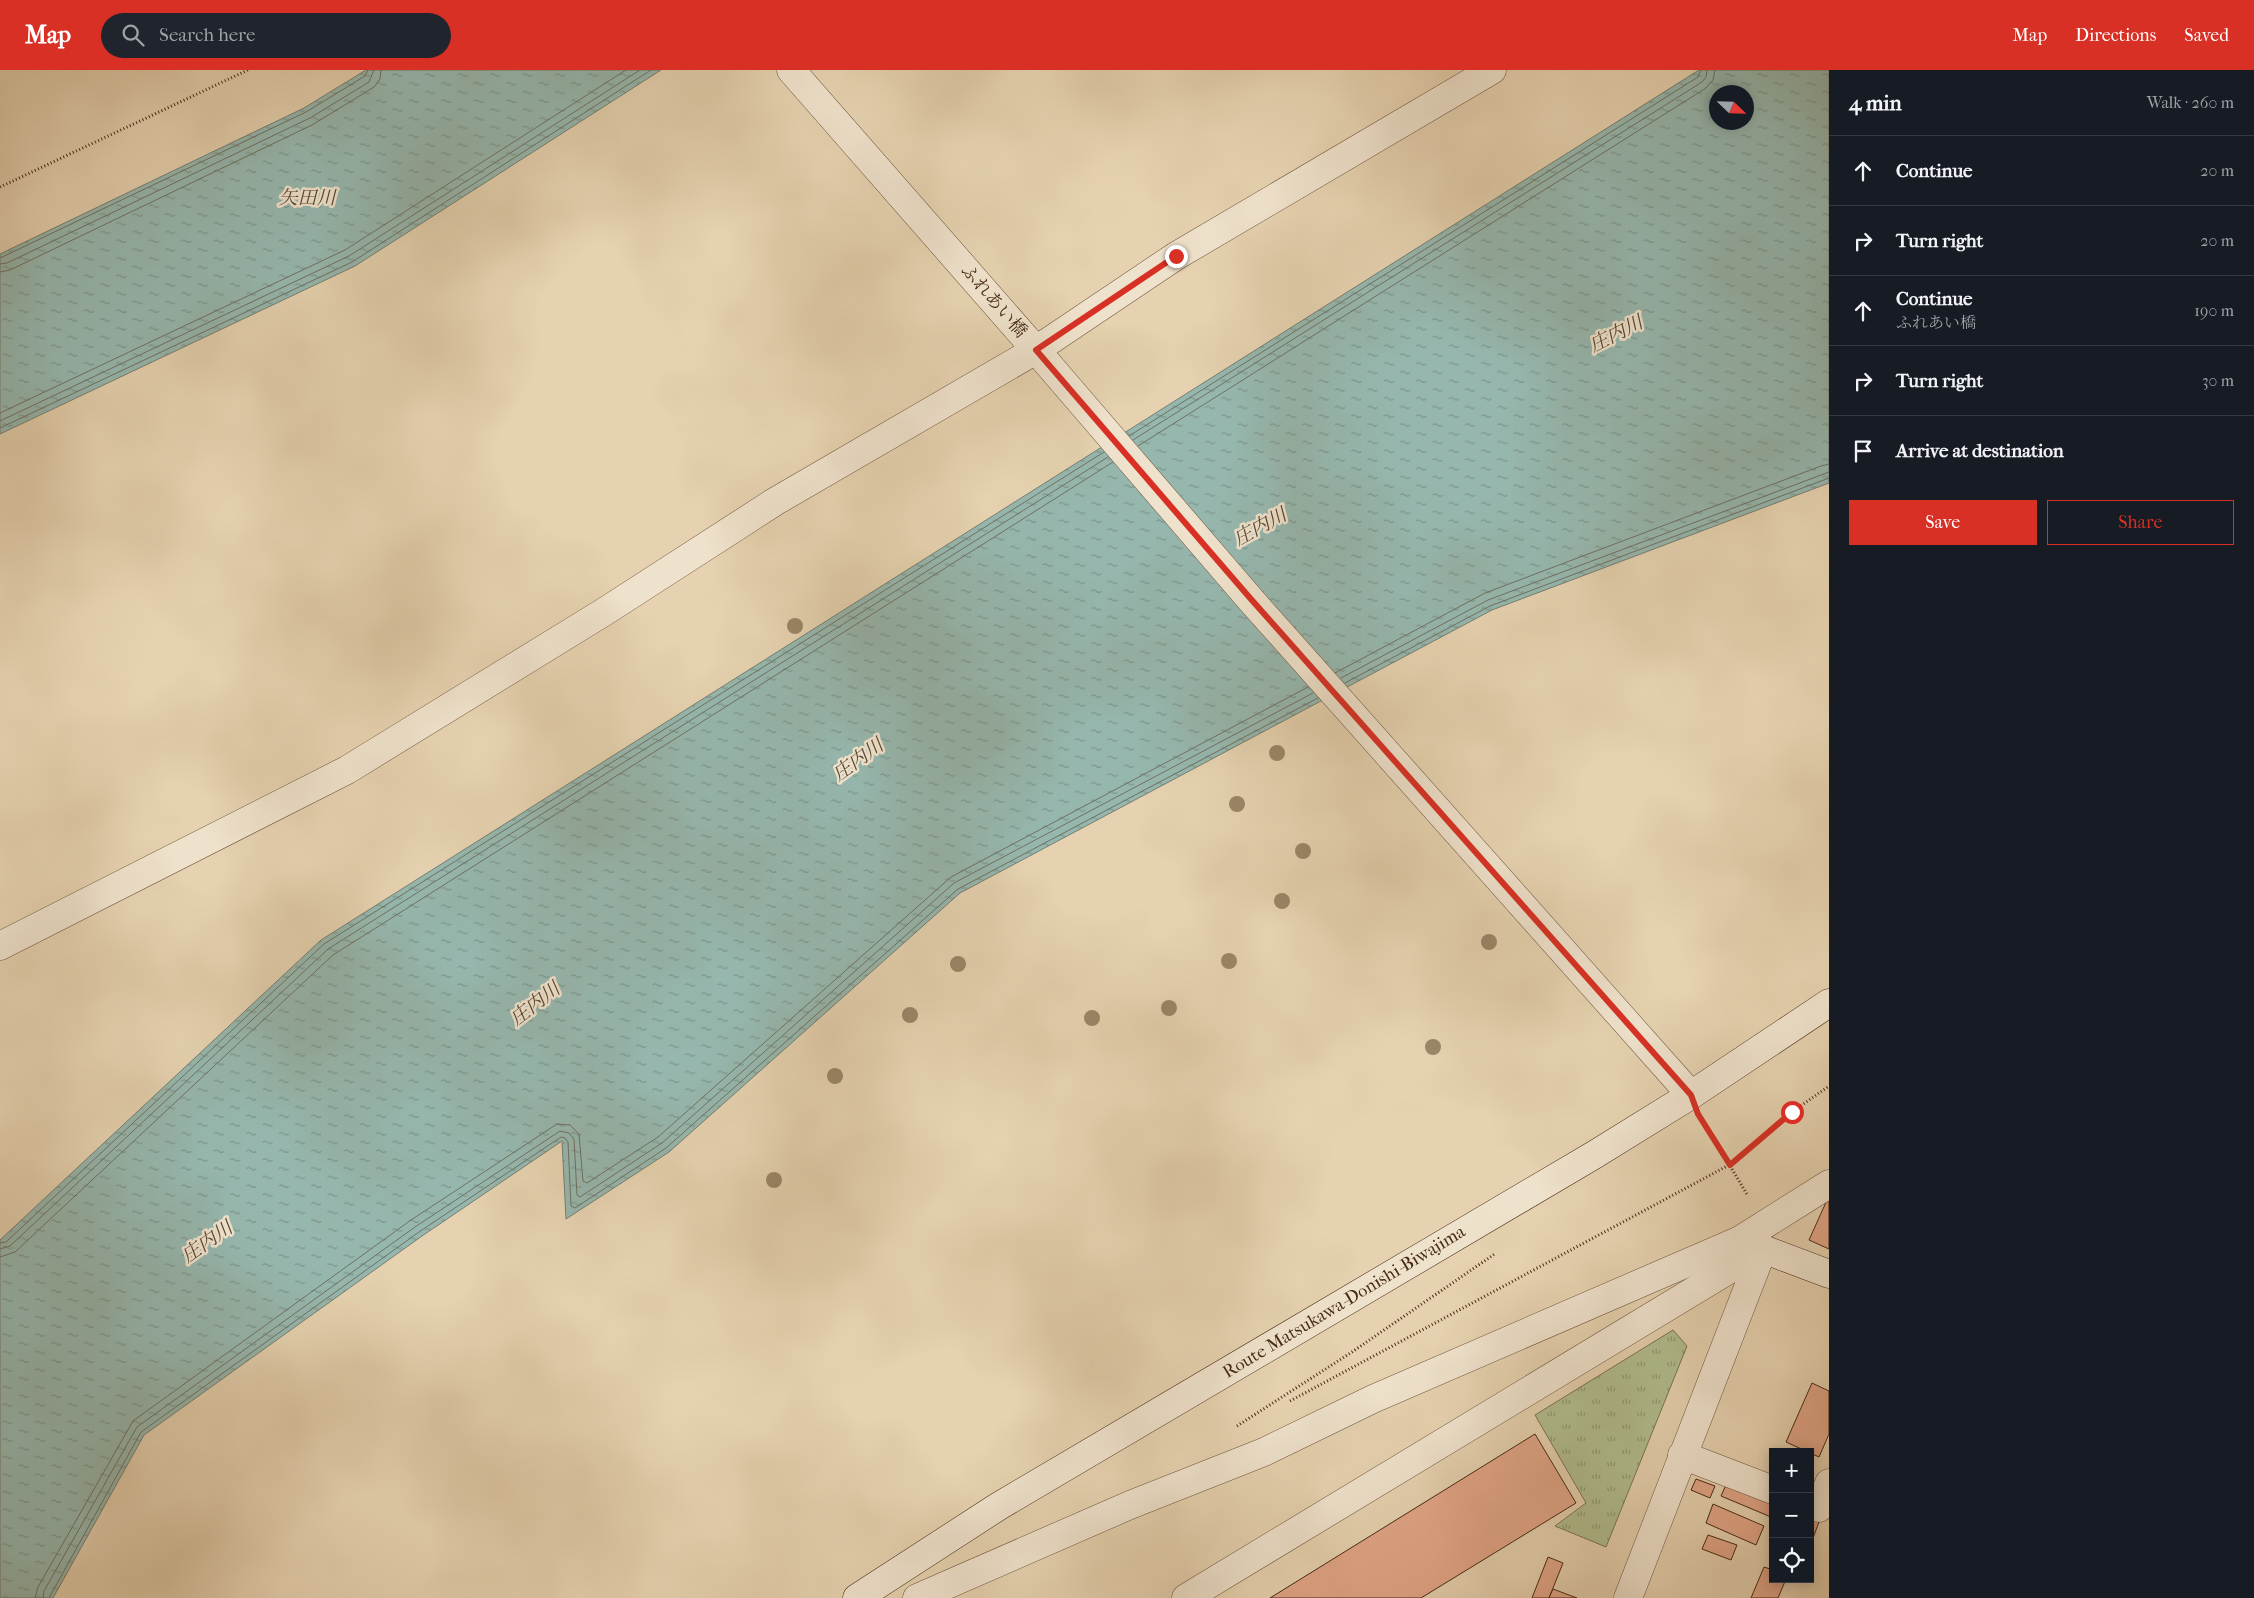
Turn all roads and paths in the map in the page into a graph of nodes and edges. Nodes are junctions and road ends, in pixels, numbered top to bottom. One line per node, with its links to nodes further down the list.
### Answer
1 (248, 70): 4 (path)
2 (791, 70): 5 (street, ふれあい橋)
3 (1492, 70): 5 (street)
4 (0, 187)
5 (1036, 350): 6 (street); 9 (street, ふれあい橋)
6 (0, 946)
7 (1829, 1002): 9 (street, Route Matsukawa-Donishi-Biwajima)
8 (1829, 1086): 10 (path)
9 (1691, 1095): 10 (path); 23 (street, Route Matsukawa-Donishi-Biwajima)
10 (1730, 1165): 15 (path)
11 (1829, 1184): 12 (street)
12 (1751, 1244): 14 (street); 19 (street); 24 (street); 25 (street)
13 (1504, 1248): 17 (path)
14 (1829, 1274)
15 (1286, 1403)
16 (1269, 1412): 18 (path)
17 (1229, 1431)
18 (1234, 1431)
19 (1682, 1455): 21 (street); 26 (street)
20 (1829, 1483): 22 (street)
21 (1769, 1488)
22 (1814, 1506)
23 (857, 1598)
24 (917, 1598)
25 (1186, 1598)
26 (1628, 1598)

